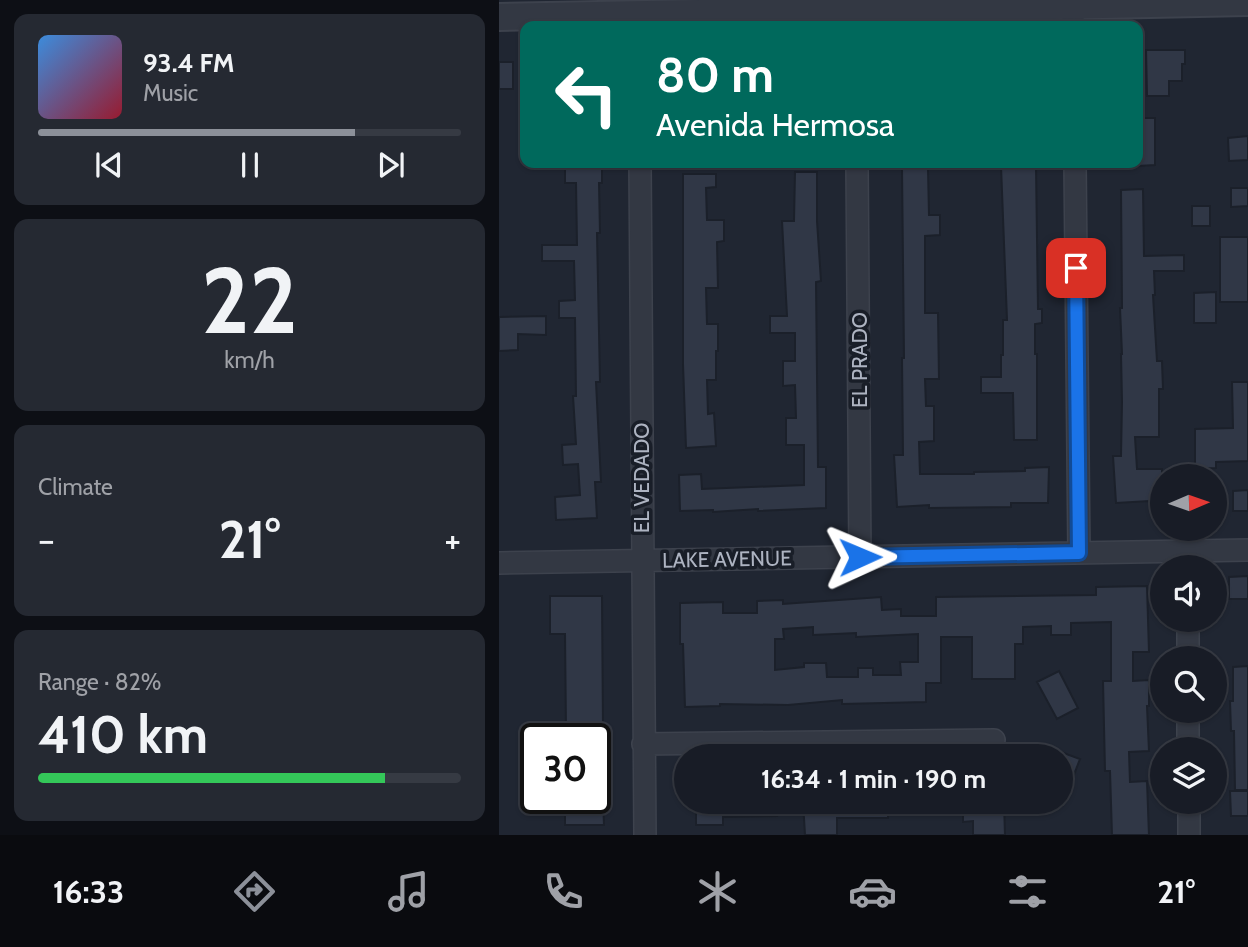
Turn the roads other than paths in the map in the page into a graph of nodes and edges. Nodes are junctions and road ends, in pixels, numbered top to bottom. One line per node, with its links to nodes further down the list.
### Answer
1 (1248, 2): 2 (street)
2 (1073, 16): 4 (street)
3 (499, 18): 5 (street)
4 (856, 18): 5 (street)
5 (639, 21)
6 (640, 168): 14 (street, EL VEDADO)
7 (857, 168): 12 (street, EL PRADO)
8 (1075, 168): 10 (street)
9 (1248, 550): 11 (street, LAKE AVENUE)
10 (1079, 553): 12 (street, LAKE AVENUE); 13 (street, LAKE AVENUE)
11 (1214, 555)
12 (860, 557): 14 (street, LAKE AVENUE)
13 (1150, 557)
14 (642, 561): 15 (street, LAKE AVENUE); 17 (street, EL VEDADO)
15 (499, 563)
16 (994, 740): 17 (street)
17 (643, 744): 19 (street, EL VEDADO)
18 (1189, 814): 20 (street)
19 (645, 835)
20 (1189, 835)

